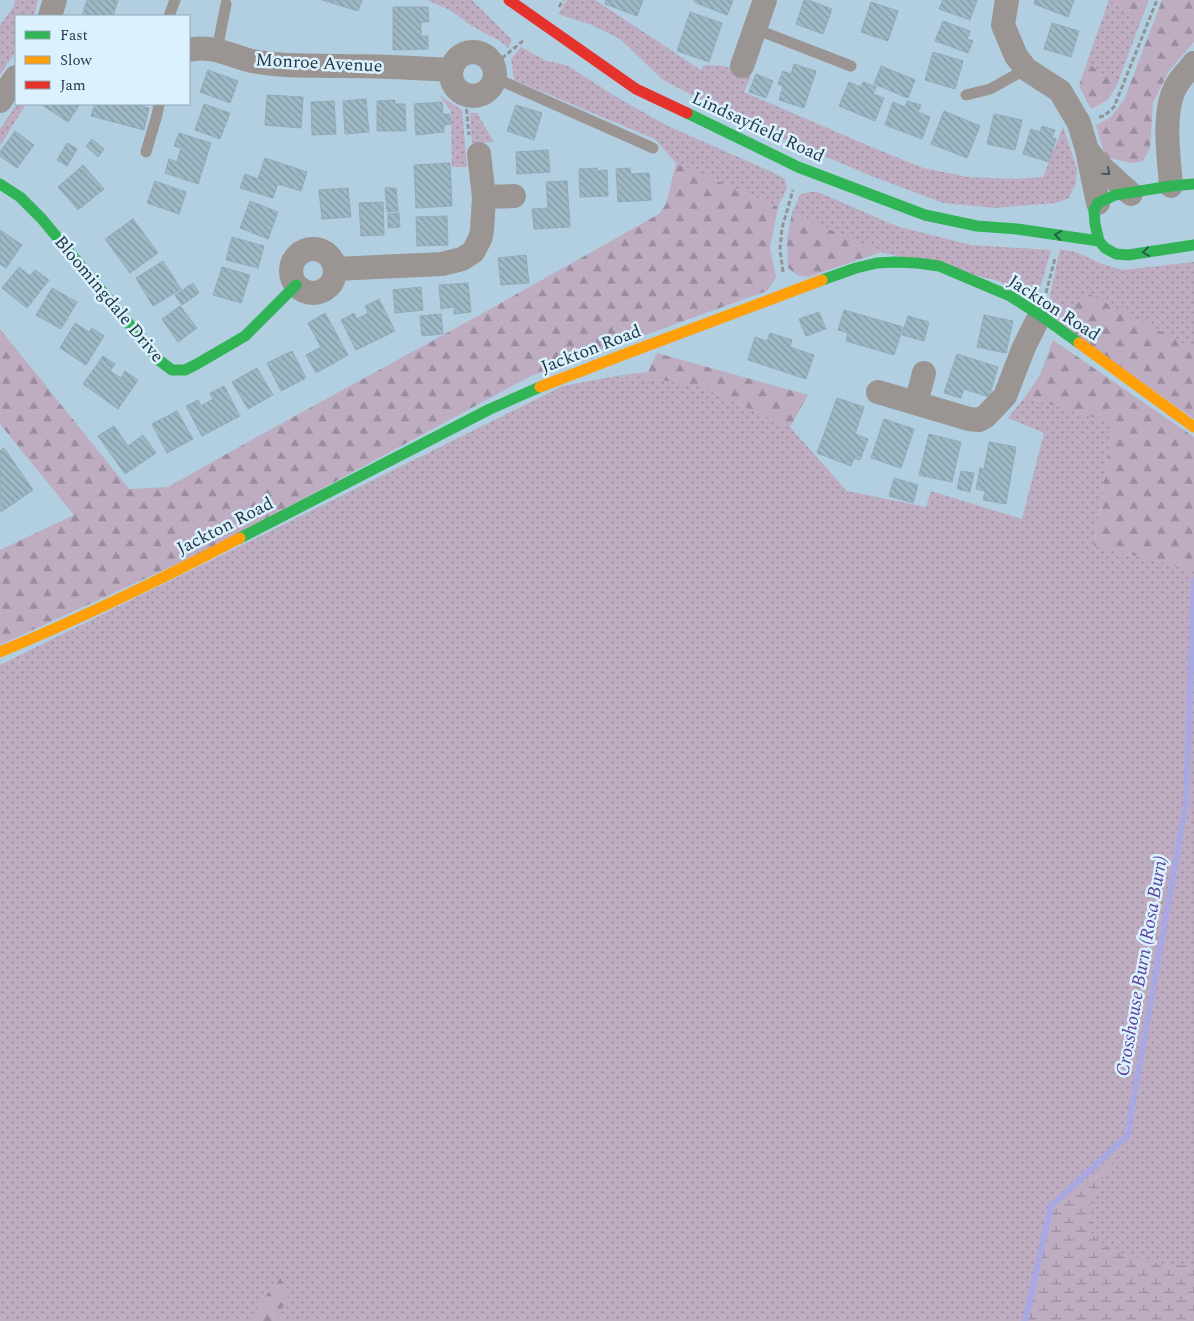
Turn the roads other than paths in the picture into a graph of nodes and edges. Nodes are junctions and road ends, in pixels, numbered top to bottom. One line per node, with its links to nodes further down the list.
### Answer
1 (56, 0): 7 (street)
2 (175, 0): 8 (lane)
3 (509, 0): 33 (street, Lindsayfield Road)
4 (765, 0): 9 (street)
5 (1007, 0): 15 (street)
6 (226, 4): 11 (lane)
7 (50, 15)
8 (169, 15)
9 (755, 29): 13 (street); 14 (lane)
10 (190, 50): 11 (street, Monroe Avenue)
11 (217, 50): 16 (street, Monroe Avenue)
12 (1194, 63): 27 (street)
13 (742, 66)
14 (851, 66)
15 (1026, 69): 19 (lane); 23 (street)
16 (452, 70): 18 (street); 18 (street)
17 (15, 78): 20 (street)
18 (495, 78): 22 (lane)
19 (966, 95)
20 (0, 101)
21 (159, 105): 24 (lane)
22 (653, 148)
23 (1087, 150): 28 (street, one-way to 28); 31 (street)
24 (146, 152)
25 (479, 154): 30 (street)
26 (0, 184): 37 (street, Bloomingdale Drive)
27 (1182, 185): 28 (street)
28 (1131, 194): 31 (street)
29 (514, 196): 30 (street)
30 (484, 197): 36 (street)
31 (1090, 209): 34 (street)
32 (1045, 222): 33 (street, Lindsayfield Road)
33 (1017, 228): 34 (street, Lindsayfield Road, one-way to 33)
34 (1099, 241): 35 (street, one-way to 34)
35 (1194, 245)
36 (335, 269): 37 (street); 37 (street)
37 (296, 285)
38 (1040, 315): 41 (street); 42 (street, Jackton Road); 43 (street, Jackton Road)
39 (924, 373): 41 (street)
40 (878, 392): 41 (street)
41 (916, 402)
42 (1194, 427)
43 (0, 652)

